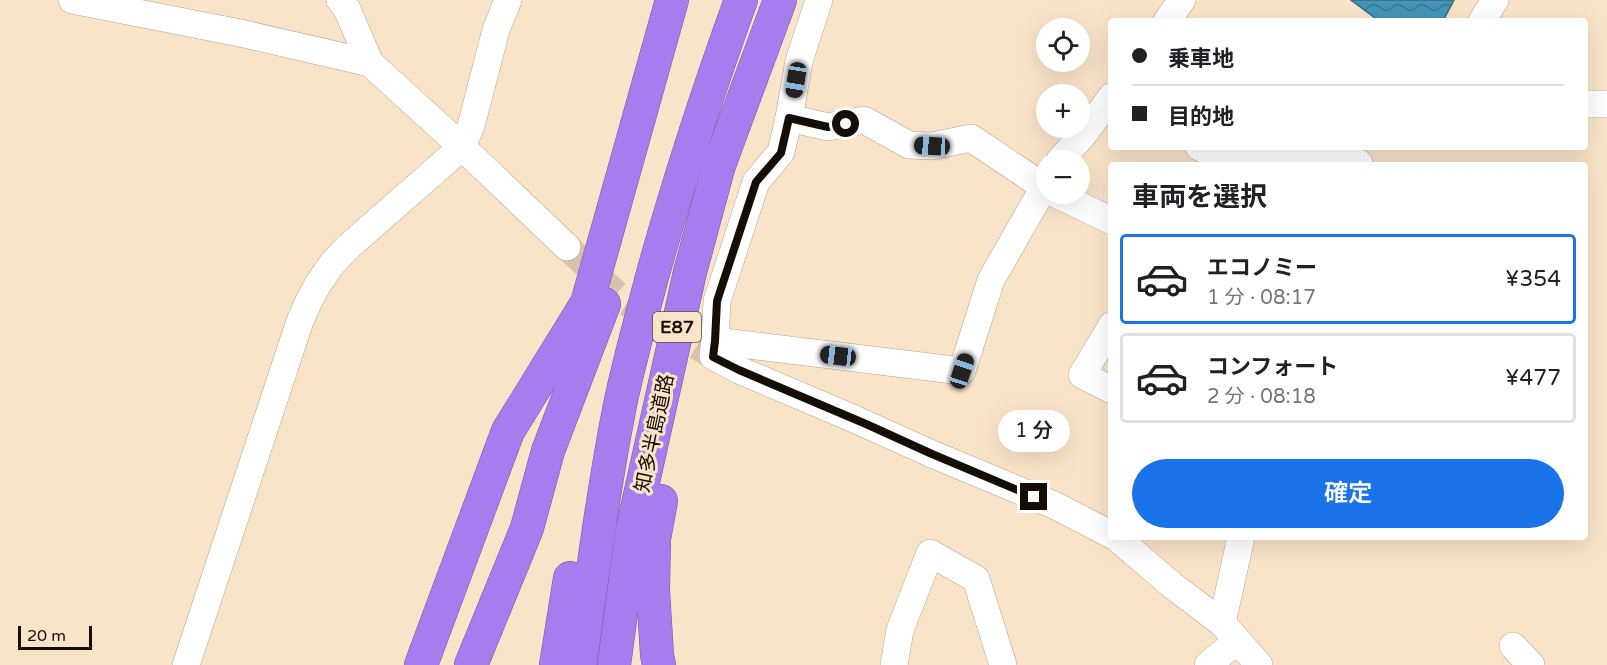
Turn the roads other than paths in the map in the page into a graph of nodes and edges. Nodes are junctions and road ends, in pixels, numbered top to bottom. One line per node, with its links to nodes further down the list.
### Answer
1 (72, 0): 13 (street)
2 (340, 0): 13 (street)
3 (508, 0): 18 (street)
4 (672, 0): 37 (highway)
5 (693, 0): 38 (highway)
6 (741, 0): 30 (highway, 知多半島道路 / E87)
7 (780, 0): 27 (highway, 知多半島道路 / E87)
8 (819, 0): 17 (street)
9 (1182, 0): 11 (street)
10 (1495, 0): 12 (street)
11 (1169, 18)
12 (1484, 18)
13 (370, 63): 18 (street)
14 (1108, 103): 19 (street)
15 (1588, 104): 16 (street)
16 (1607, 104)
17 (789, 118): 22 (street); 29 (street)
18 (462, 147): 26 (street); 36 (street)
19 (1069, 150)
20 (1205, 150): 21 (street)
21 (1364, 158)
22 (1036, 180)
23 (1038, 204): 29 (street)
24 (1079, 204): 25 (street)
25 (1108, 219)
26 (567, 247)
27 (690, 272): 41 (highway, 知多半島道路 / E87); 42 (highway)
28 (1108, 332): 31 (street)
29 (715, 341): 32 (street)
30 (633, 350): 39 (highway); 40 (highway, 知多半島道路 / E87)
31 (1108, 388)
32 (1108, 533)
33 (1119, 540): 35 (street)
34 (1241, 540): 35 (street)
35 (1230, 632): 45 (street); 46 (street)
36 (186, 665)
37 (421, 665)
38 (471, 665)
39 (556, 665)
40 (580, 665)
41 (614, 665)
42 (659, 665)
43 (894, 665): 44 (street)
44 (1003, 665)
45 (1208, 665)
46 (1259, 665)

